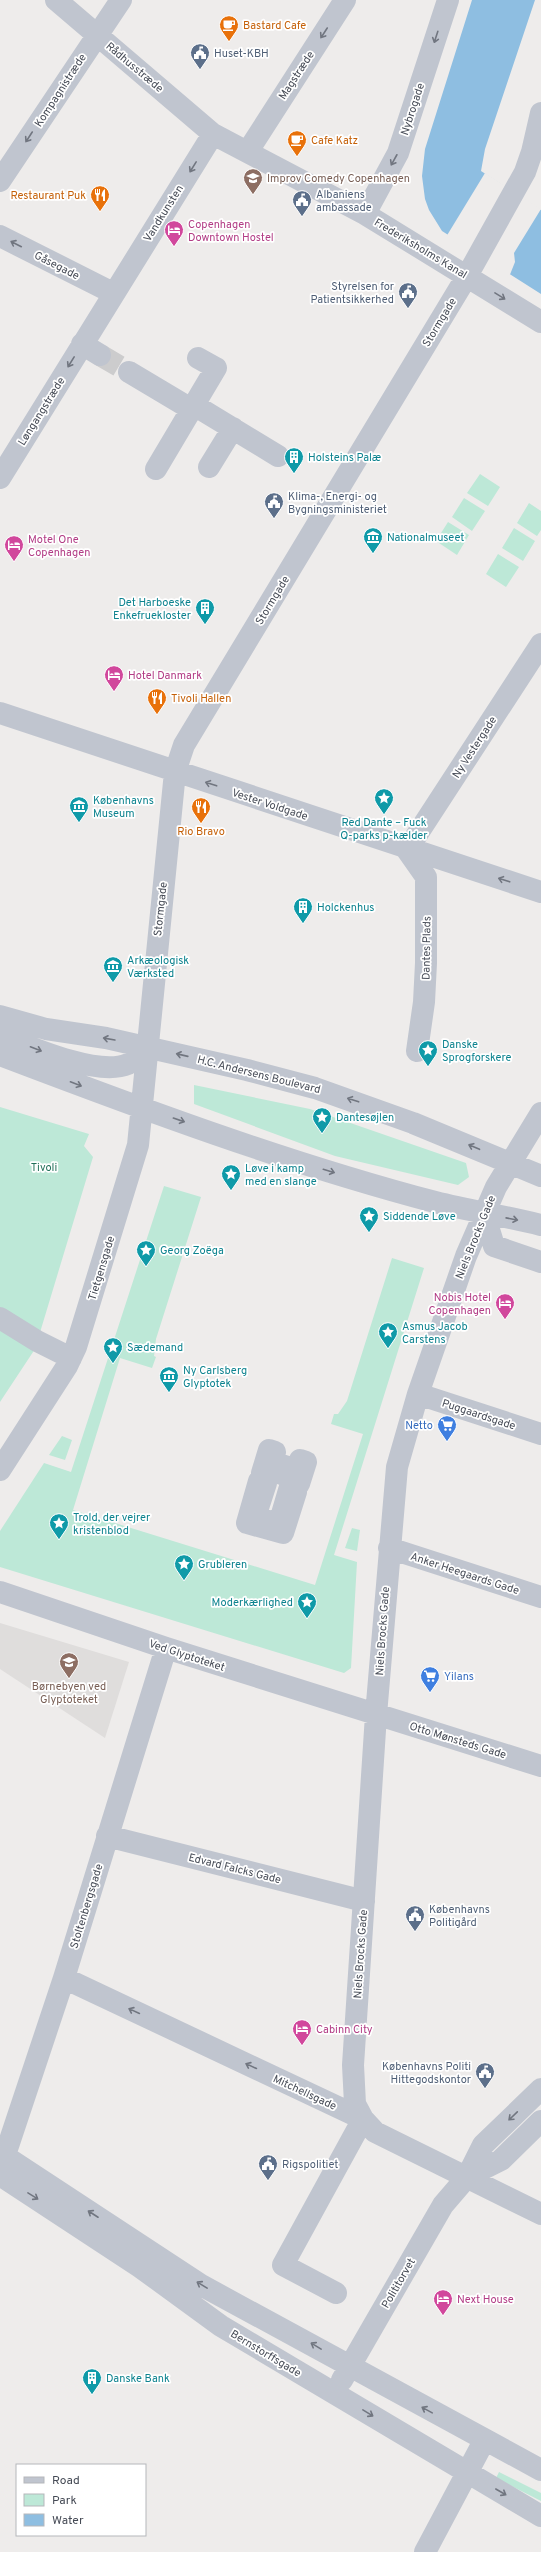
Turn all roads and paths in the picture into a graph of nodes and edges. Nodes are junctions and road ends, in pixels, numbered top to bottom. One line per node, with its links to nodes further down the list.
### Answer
1 (56, 0): 5 (street, Rådhusstræde)
2 (121, 0): 5 (street, Kompagnistræde)
3 (345, 0): 8 (street, Magstræde, one-way to 8)
4 (448, 0): 10 (street, Nybrogade, one-way to 10)
5 (97, 34): 7 (street, Rådhusstræde); 9 (street, Kompagnistræde, one-way to 9)
6 (541, 113): 12 (street, Stormgade)
7 (214, 134): 8 (street, Frederiksholms Kanal); 13 (street, Vandkunsten, one-way to 13)
8 (248, 151): 10 (street, Frederiksholms Kanal)
9 (0, 181)
10 (365, 214): 12 (street, Frederiksholms Kanal)
11 (0, 236): 13 (street, Gåsegade, one-way to 11)
12 (467, 276): 14 (street, Frederiksholms Kanal, one-way to 14); 25 (street, Stormgade)
13 (113, 293): 22 (street, Løngangstræde, one-way to 22)
14 (541, 322)
15 (198, 358): 17 (street)
16 (129, 372): 17 (street)
17 (193, 407): 18 (street); 21 (street)
18 (233, 428): 19 (street); 20 (street)
19 (278, 456)
20 (209, 467)
21 (156, 469)
22 (0, 478)
23 (541, 644): 26 (street, Ny Vestergade)
24 (0, 713): 25 (street, Vester Voldgade)
25 (175, 772): 26 (street, Vester Voldgade, one-way to 25); 30 (street, Stormgade)
26 (408, 850): 27 (street, Vester Voldgade, one-way to 26); 31 (street, Dantes Plads)
27 (541, 892)
28 (0, 1016): 30 (street, H.C. Andersens Boulevard, one-way to 28)
29 (0, 1035): 30 (street, one-way to 30)
30 (147, 1047): 33 (street, Tietgensgade); 36 (street, H.C. Andersens Boulevard, one-way to 30)
31 (417, 1051)
32 (0, 1055): 33 (street, one-way to 33)
33 (142, 1108): 38 (street, one-way to 38); 42 (street, Tietgensgade)
34 (541, 1113): 36 (street, Niels Brocks Gade)
35 (541, 1158): 36 (street, H.C. Andersens Boulevard)
36 (510, 1162): 37 (street, H.C. Andersens Boulevard); 38 (street, Niels Brocks Gade)
37 (541, 1176)
38 (484, 1213): 39 (street, one-way to 39); 40 (street); 43 (street, Niels Brocks Gade)
39 (541, 1225)
40 (541, 1262)
41 (0, 1318): 42 (street)
42 (71, 1358): 45 (street, Tietgensgade)
43 (418, 1394): 44 (street, Puggaardsgade); 46 (street, Niels Brocks Gade)
44 (541, 1434)
45 (0, 1470)
46 (389, 1548): 48 (street, Anker Heegaards Gade); 50 (street, Niels Brocks Gade)
47 (0, 1592): 49 (street, Ved Glyptoteket)
48 (541, 1597)
49 (166, 1648): 50 (street, Ved Glyptoteket); 52 (street, Stoltenbergsgade)
50 (376, 1714): 51 (street, Otto Mønsteds Gade); 53 (street, Niels Brocks Gade)
51 (541, 1766)
52 (107, 1836): 53 (street, Edvard Falcks Gade); 54 (street, Stoltenbergsgade)
53 (364, 1901): 56 (street, Niels Brocks Gade)
54 (64, 1978): 56 (street, Mitchellsgade, one-way to 54); 58 (street, Stoltenbergsgade)
55 (541, 2089): 59 (street, one-way to 59)
56 (362, 2119): 59 (street, Mitchellsgade); 61 (street)
57 (541, 2121): 59 (street)
58 (1, 2162): 62 (street, one-way to 58); 63 (street, Bernstorffsgade, one-way to 63)
59 (467, 2177): 60 (street, Mitchellsgade); 62 (street, Polititorvet)
60 (541, 2214)
61 (336, 2293)
62 (349, 2367): 63 (street, Polititorvet); 64 (street, one-way to 62)
63 (334, 2393): 66 (street, Bernstorffsgade, one-way to 66)
64 (484, 2441): 65 (street); 66 (street)
65 (541, 2470)
66 (468, 2472): 67 (street, Bernstorffsgade, one-way to 67); 68 (street)
67 (541, 2516)
68 (425, 2552)

